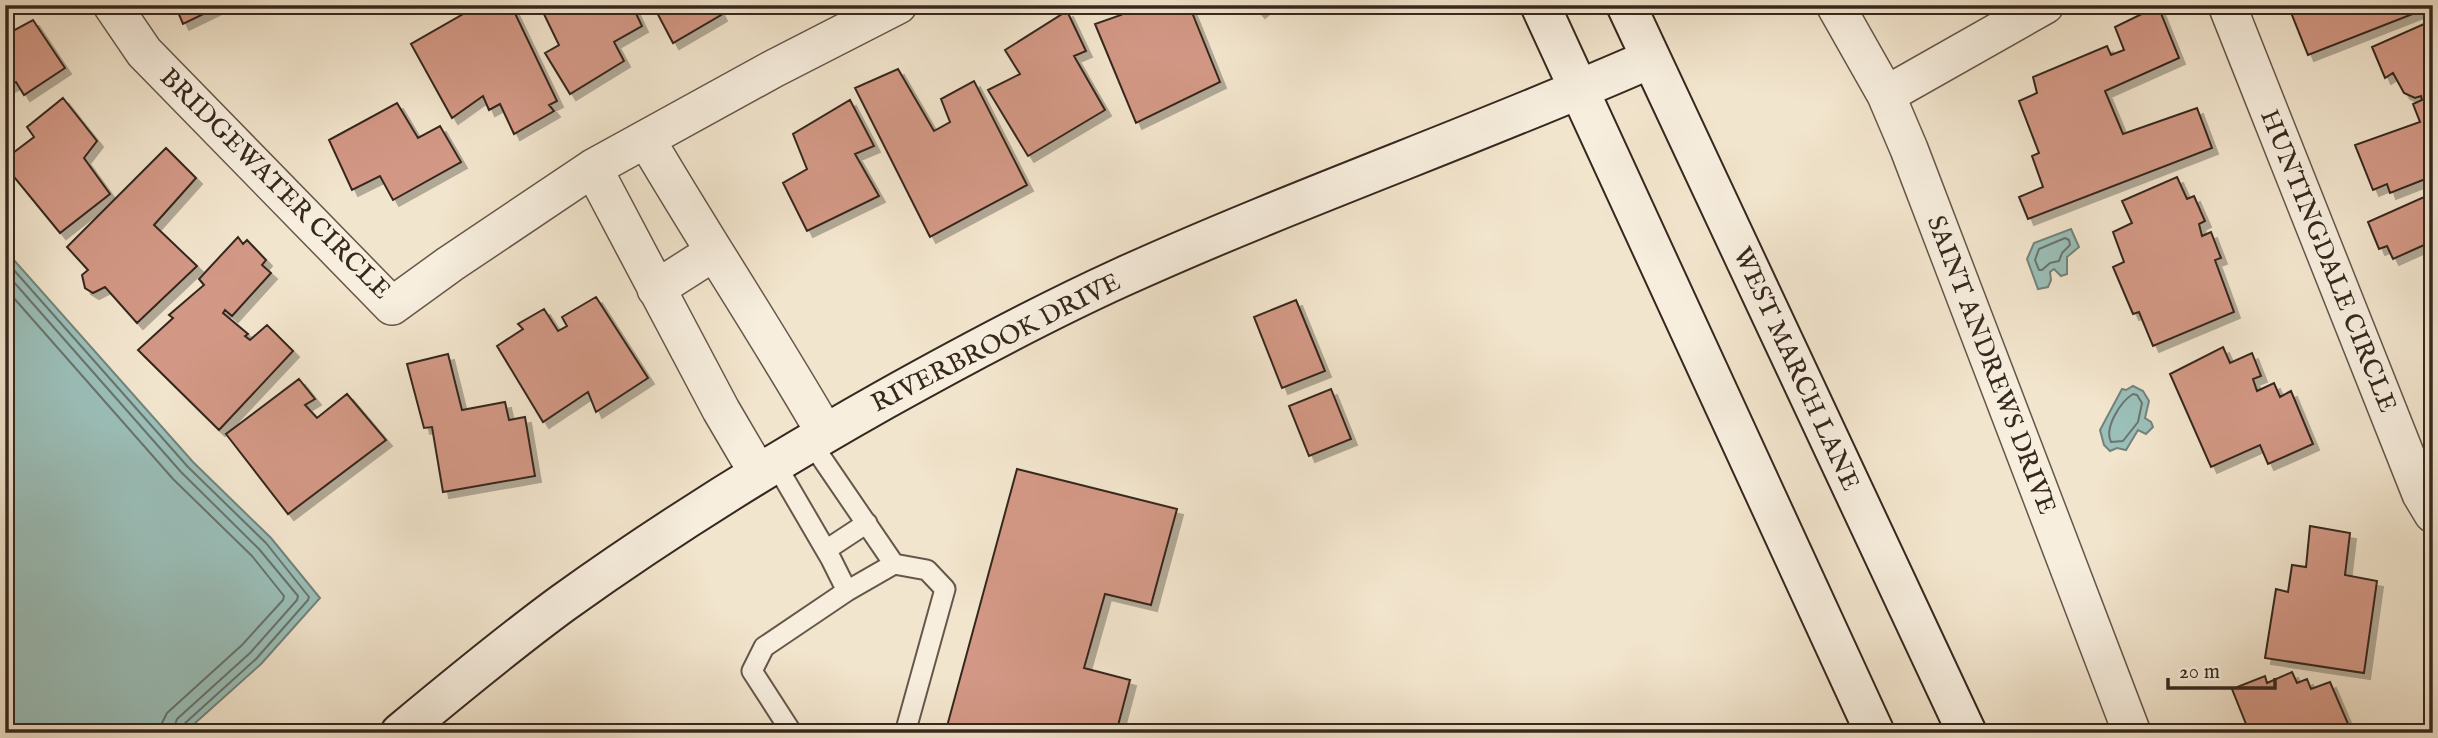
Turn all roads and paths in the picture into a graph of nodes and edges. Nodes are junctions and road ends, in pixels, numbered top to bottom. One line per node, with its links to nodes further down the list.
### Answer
1 (111, 5): 12 (street, BRIDGEWATER CIRCLE)
2 (898, 5): 11 (street, BRIDGEWATER CIRCLE)
3 (1540, 5): 9 (street)
4 (1626, 5): 8 (street, WEST MARCH LANE)
5 (1835, 5): 10 (street, SAINT ANDREWS DRIVE)
6 (2045, 5): 10 (street)
7 (2227, 5): 17 (street, HUNTINGDALE CIRCLE)
8 (1650, 59): 9 (street, RIVERBROOK DRIVE); 26 (street, WEST MARCH LANE)
9 (1580, 90): 15 (street, RIVERBROOK DRIVE); 25 (street)
10 (1885, 95): 27 (street, SAINT ANDREWS DRIVE)
11 (646, 139): 12 (street, BRIDGEWATER CIRCLE); 13 (street)
12 (593, 168): 14 (street)
13 (715, 252): 14 (street); 15 (street)
14 (656, 289): 16 (street)
15 (818, 437): 16 (street, RIVERBROOK DRIVE); 18 (lane)
16 (767, 468): 19 (lane); 22 (street, RIVERBROOK DRIVE)
17 (2433, 514)
18 (867, 523): 19 (lane); 20 (lane)
19 (826, 550): 21 (lane)
20 (894, 564): 21 (lane); 24 (lane)
21 (846, 590): 23 (lane)
22 (400, 733)
23 (792, 733)
24 (905, 733)
25 (1875, 733)
26 (1967, 733)
27 (2132, 733)

